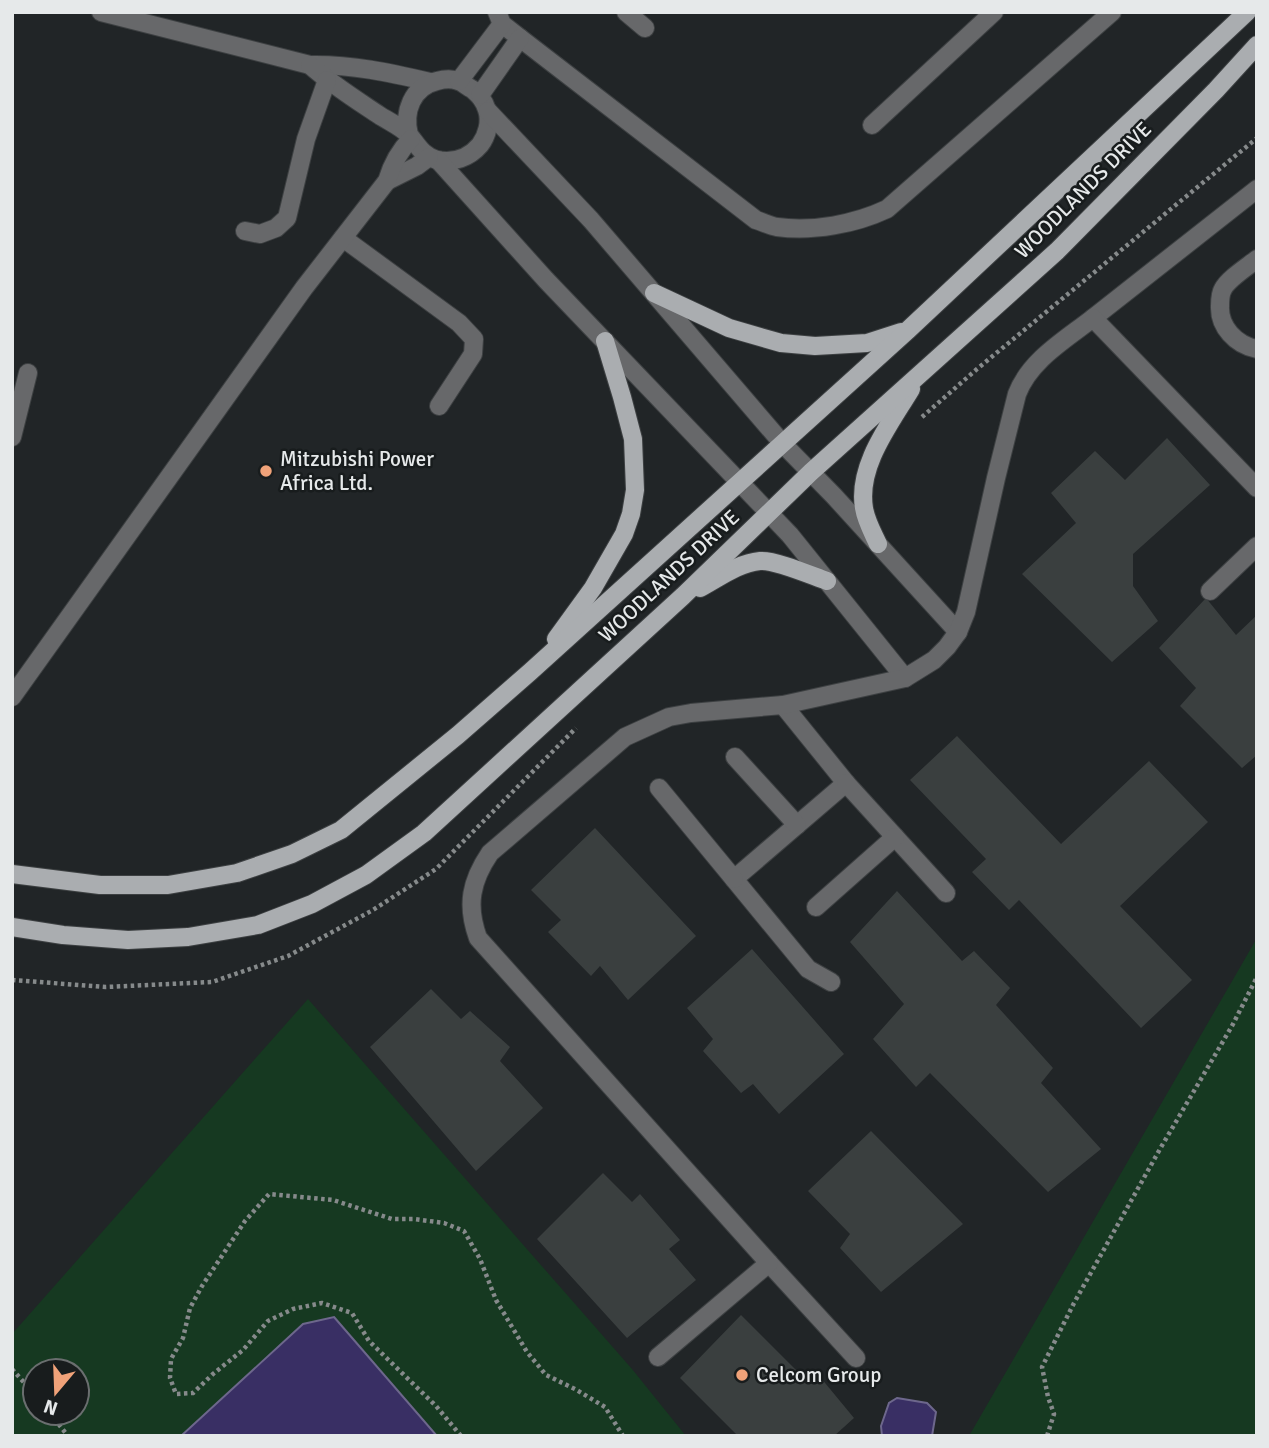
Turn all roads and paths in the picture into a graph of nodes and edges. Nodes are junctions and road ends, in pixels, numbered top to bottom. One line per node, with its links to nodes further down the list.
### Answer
1 (626, 12): 7 (street)
2 (995, 12): 15 (street)
3 (1112, 12): 8 (street)
4 (1247, 12): 26 (main road, WOODLANDS DRIVE)
5 (110, 13): 10 (street)
6 (500, 18): 8 (street); 12 (street)
7 (645, 28)
8 (520, 38): 14 (street)
9 (1257, 45): 30 (main road, WOODLANDS DRIVE)
10 (310, 65): 11 (street); 13 (street)
11 (327, 80): 16 (street); 21 (street)
12 (459, 81): 13 (street); 14 (street)
13 (430, 82): 16 (street)
14 (484, 103): 18 (street); 24 (street)
15 (872, 125)
16 (410, 137): 18 (street); 19 (street)
17 (1257, 138): 32 (path)
18 (434, 158): 19 (street); 27 (street)
19 (387, 181): 22 (street)
20 (1257, 189): 25 (street)
21 (245, 231)
22 (343, 238): 31 (street); 47 (street)
23 (1257, 259): 28 (street)
24 (653, 293): 26 (main road); 34 (street)
25 (1093, 318): 37 (street); 44 (street)
26 (908, 330): 34 (main road, WOODLANDS DRIVE)
27 (605, 341): 36 (street); 45 (main road)
28 (1257, 349)
29 (28, 373): 33 (street)
30 (919, 374): 35 (main road, WOODLANDS DRIVE); 39 (main road)
31 (439, 406)
32 (918, 421)
33 (12, 437)
34 (783, 443): 35 (street); 36 (main road, WOODLANDS DRIVE)
35 (811, 472): 38 (main road, WOODLANDS DRIVE); 39 (street)
36 (740, 482): 38 (street); 45 (main road, WOODLANDS DRIVE)
37 (1257, 488)
38 (769, 513): 41 (street); 43 (main road, WOODLANDS DRIVE)
39 (878, 544): 44 (street)
40 (1257, 546): 42 (street)
41 (827, 581): 43 (main road); 46 (street)
42 (1210, 591)
43 (683, 596): 58 (main road, WOODLANDS DRIVE)
44 (958, 632): 46 (street)
45 (530, 672): 54 (main road, WOODLANDS DRIVE)
46 (905, 678): 48 (street)
47 (12, 697)
48 (783, 705): 50 (street); 61 (street)
49 (735, 757): 52 (street)
50 (846, 783): 52 (street); 53 (street)
51 (659, 788): 55 (street)
52 (797, 825): 55 (street)
53 (895, 837): 56 (street); 57 (street)
54 (12, 874)
55 (734, 878): 60 (street)
56 (946, 893)
57 (816, 907)
58 (12, 927)
59 (1257, 978): 66 (path)
60 (831, 982)
61 (769, 1263): 62 (street); 63 (street)
62 (658, 1357)
63 (856, 1358)
64 (461, 1436): 65 (path)
65 (623, 1436)
66 (1048, 1436)

